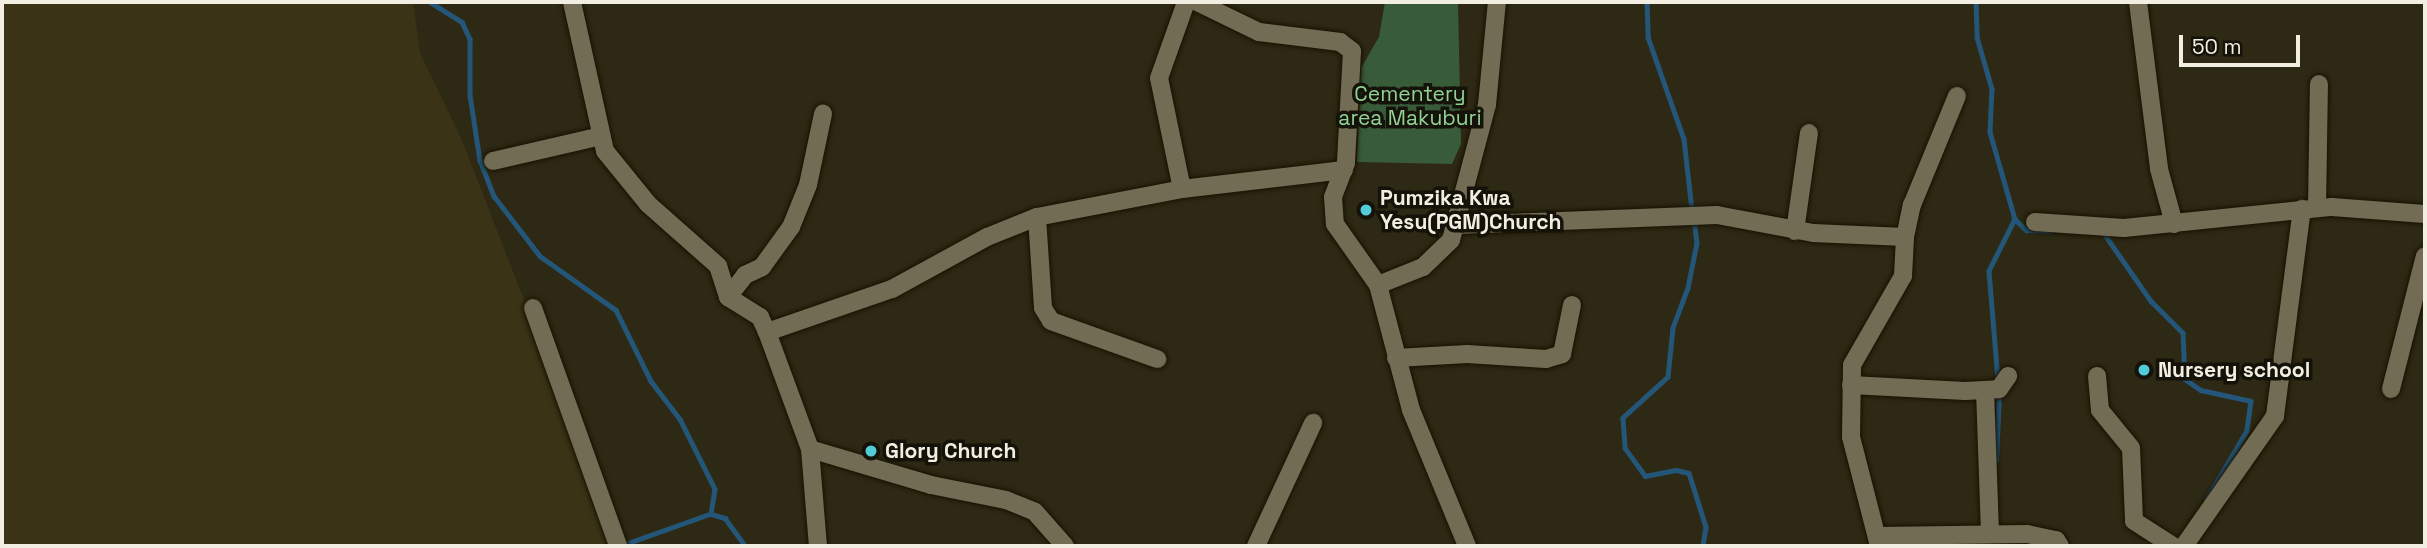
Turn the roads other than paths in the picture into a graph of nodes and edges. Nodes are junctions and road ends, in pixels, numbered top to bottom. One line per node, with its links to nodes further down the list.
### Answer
1 (572, 2): 10 (street)
2 (1186, 2): 13 (street)
3 (1197, 2): 12 (street)
4 (1497, 2): 19 (street)
5 (2138, 2): 18 (street)
6 (2319, 84): 14 (street)
7 (1957, 96): 21 (street)
8 (823, 114): 24 (street)
9 (1809, 133): 20 (street)
10 (601, 136): 11 (street); 24 (street)
11 (494, 161)
12 (1344, 170): 13 (street); 23 (street)
13 (1182, 189): 16 (street)
14 (2310, 208): 15 (street); 18 (street); 46 (street)
15 (2425, 214)
16 (1037, 217): 27 (street); 29 (street)
17 (2035, 222): 18 (street)
18 (2174, 224)
19 (1456, 225): 20 (street); 23 (street)
20 (1795, 231): 21 (street)
21 (1905, 237): 32 (street)
22 (2425, 256): 33 (street)
23 (1378, 285): 28 (street)
24 (728, 297): 27 (street)
25 (1572, 305): 28 (street)
26 (533, 308): 39 (street)
27 (767, 332): 36 (street)
28 (1396, 358): 43 (street)
29 (1157, 359)
30 (2008, 376): 34 (street)
31 (2097, 376): 45 (street)
32 (1851, 385): 34 (street); 38 (street)
33 (2391, 389)
34 (1986, 390): 37 (street)
35 (1314, 423): 42 (street)
36 (810, 449): 40 (street); 41 (street)
37 (1990, 533): 38 (street); 44 (street)
38 (1878, 541)
39 (618, 546)
40 (818, 546)
41 (1065, 546)
42 (1256, 546)
43 (1467, 546)
44 (2060, 546)
45 (2173, 546)
46 (2184, 546)

